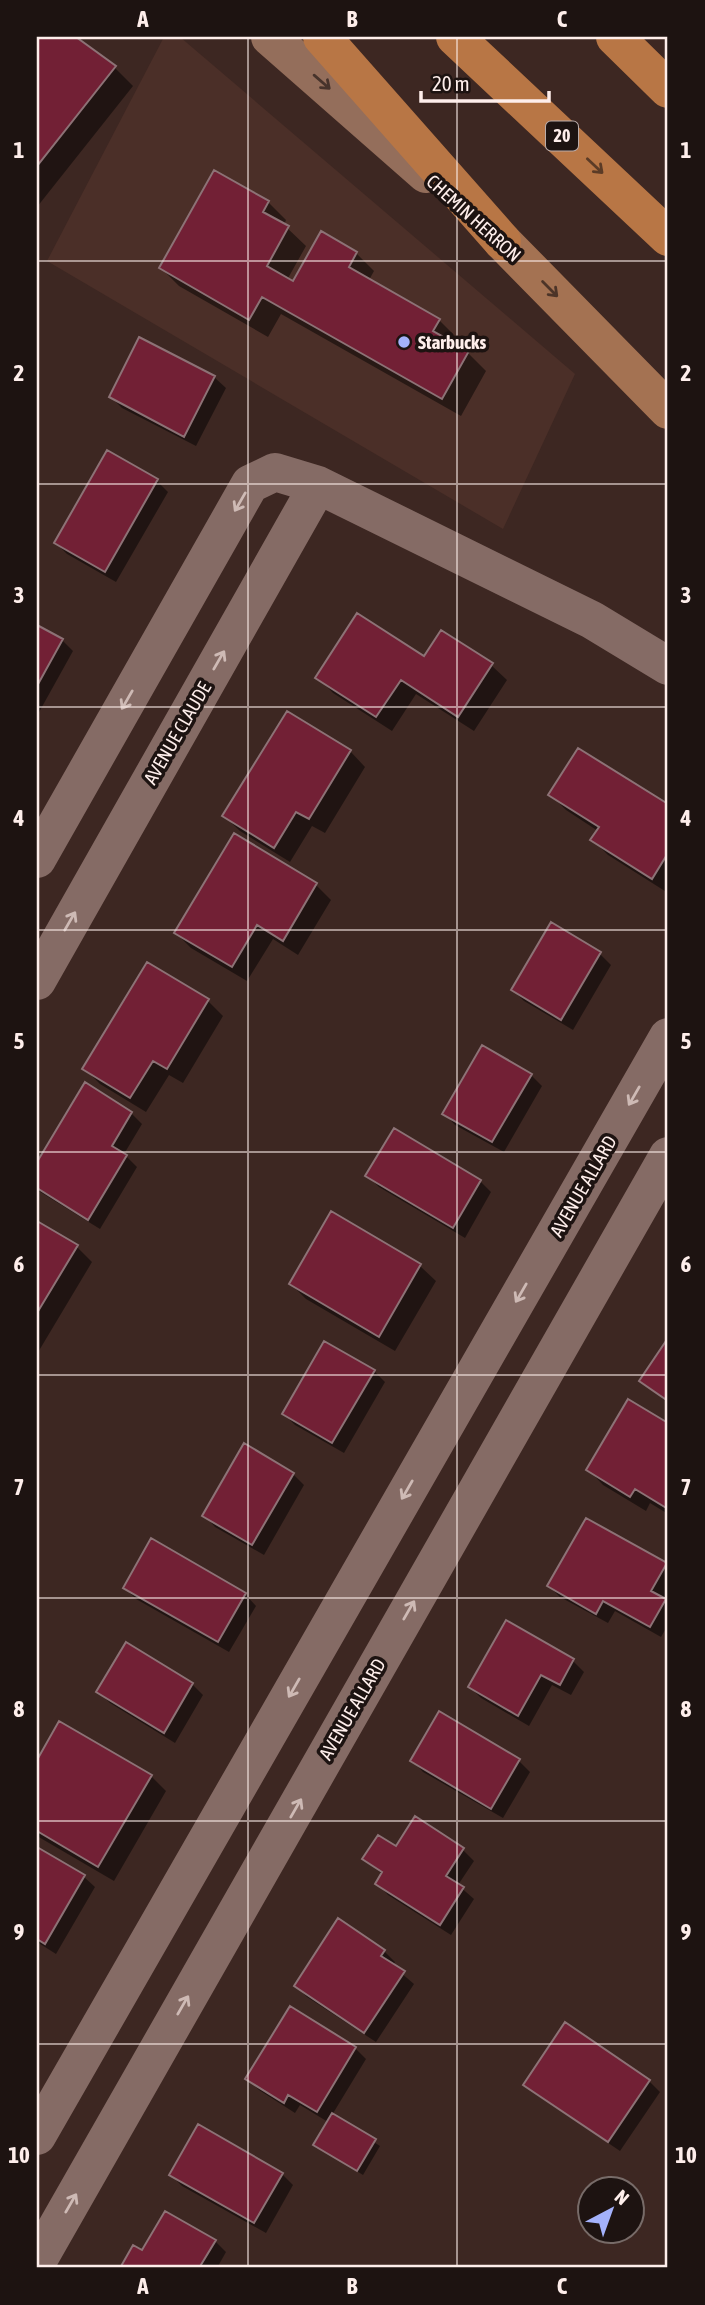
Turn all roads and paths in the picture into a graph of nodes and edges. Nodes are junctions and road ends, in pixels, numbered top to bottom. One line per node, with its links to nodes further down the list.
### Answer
1 (270, 37): 7 (main road, CHEMIN HERRON, one-way to 7)
2 (322, 37): 7 (highway)
3 (455, 37): 6 (highway, 20, one-way to 6)
4 (615, 37): 5 (highway)
5 (668, 89)
6 (668, 237)
7 (502, 241): 8 (main road, CHEMIN HERRON, one-way to 8)
8 (668, 410)
9 (318, 485): 10 (street); 11 (street, one-way to 11); 12 (street, AVENUE CLAUDE, one-way to 9)
10 (668, 666)
11 (37, 859)
12 (37, 981)
13 (668, 1037): 15 (street, AVENUE ALLARD, one-way to 15)
14 (668, 1156): 16 (street, AVENUE ALLARD)
15 (375, 1546): 16 (street); 17 (street, AVENUE ALLARD, one-way to 17)
16 (428, 1577): 18 (street, AVENUE ALLARD, one-way to 16)
17 (37, 2136)
18 (37, 2262)

